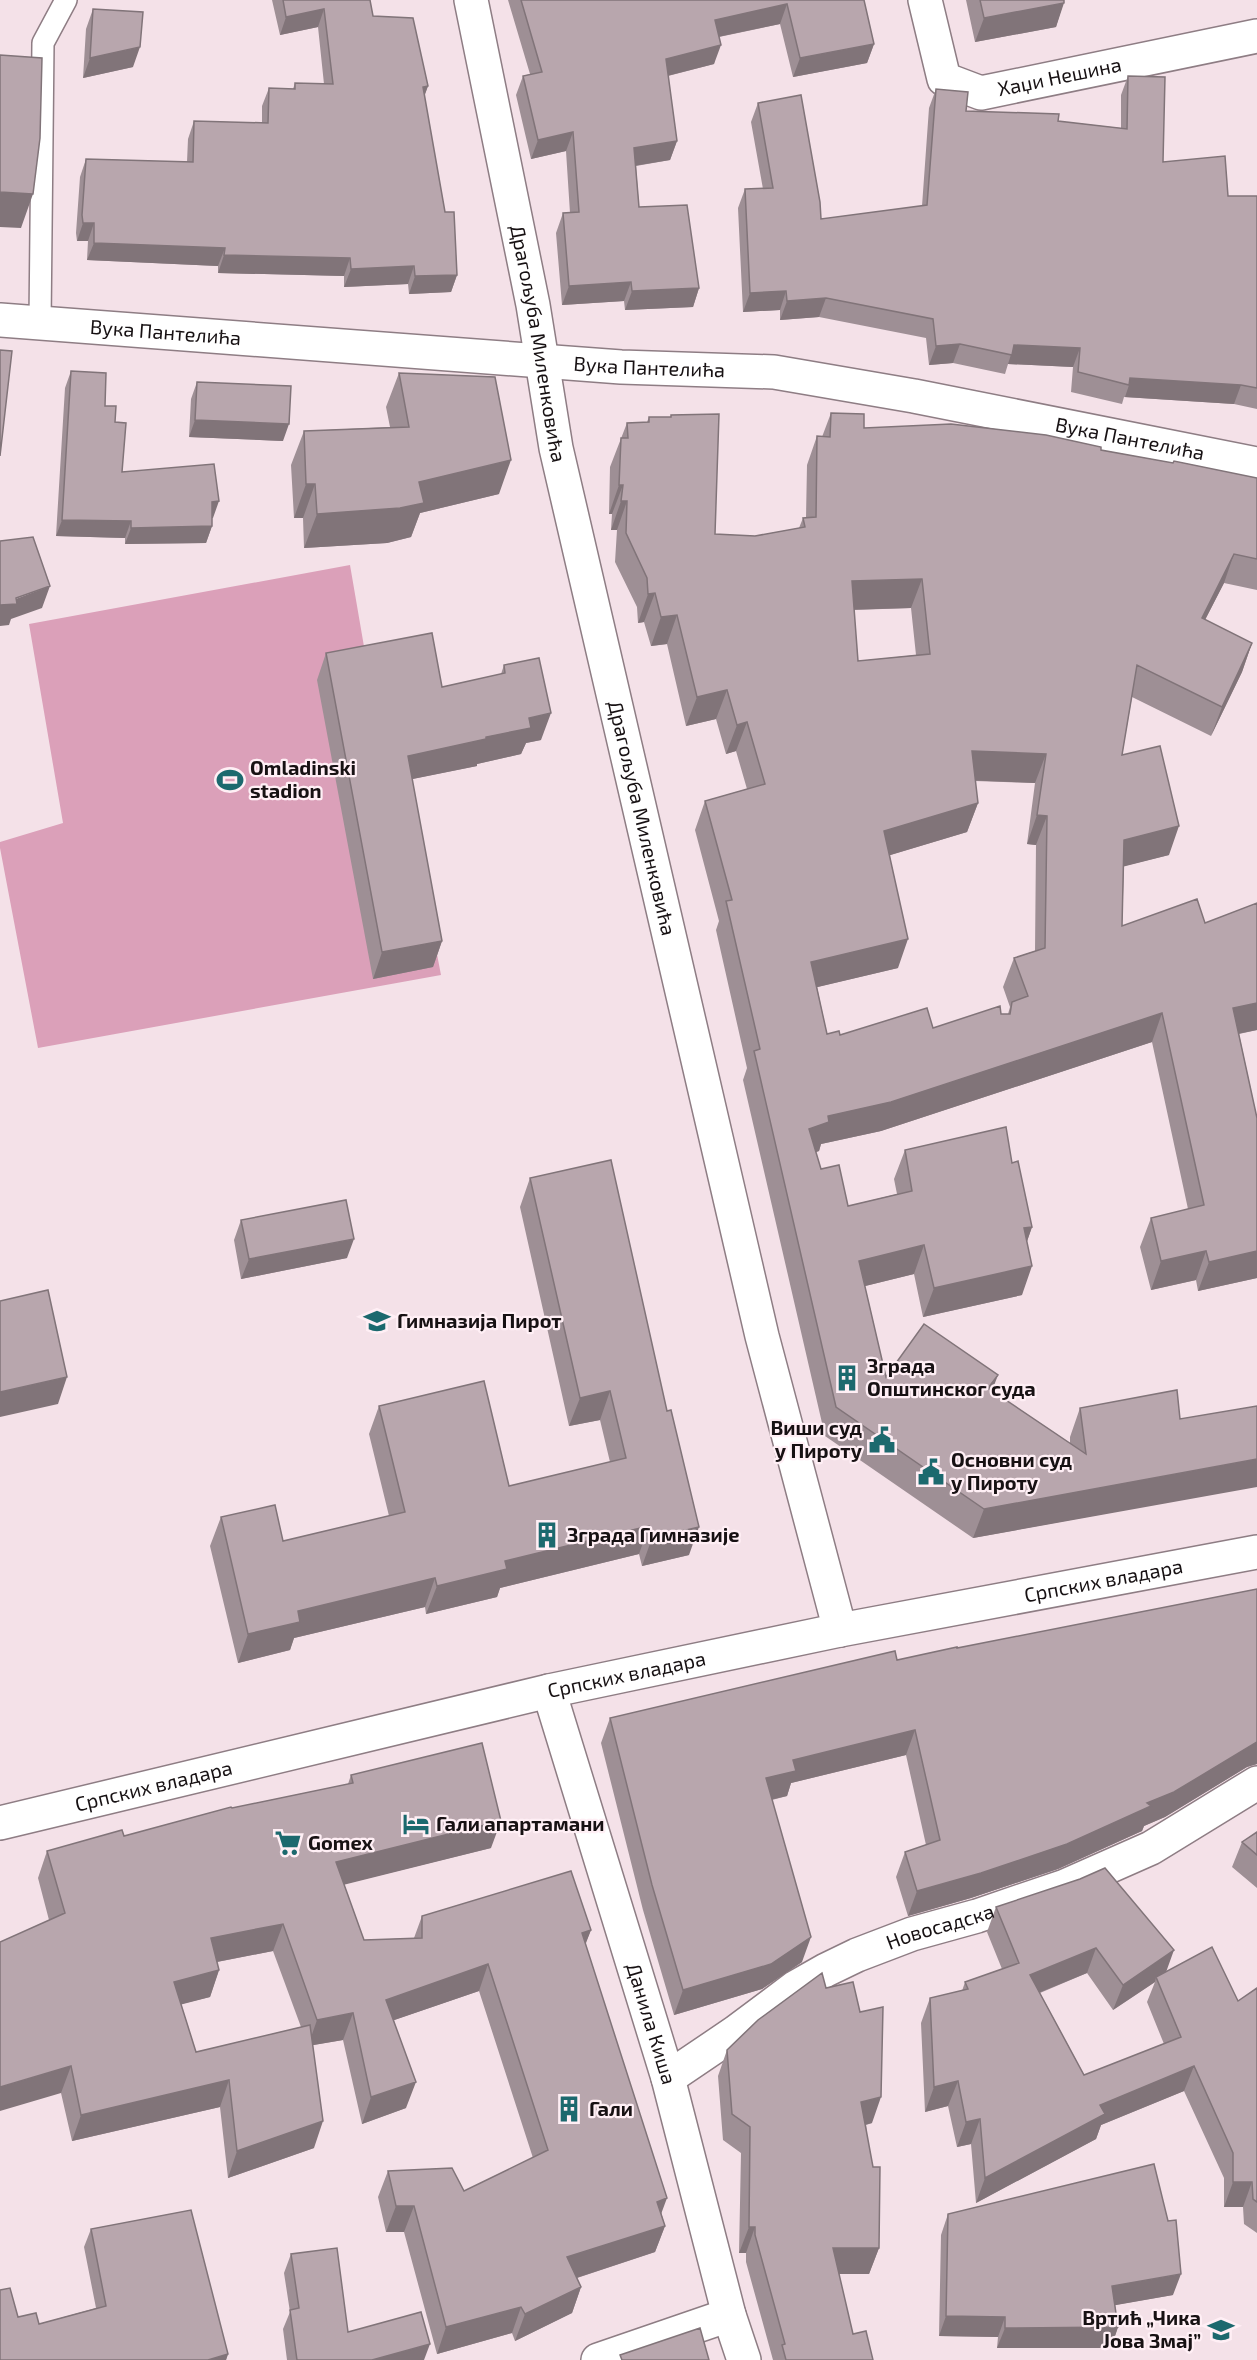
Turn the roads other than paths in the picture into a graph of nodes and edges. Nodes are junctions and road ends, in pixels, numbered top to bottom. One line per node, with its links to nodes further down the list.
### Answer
1 (66, 0): 6 (lane)
2 (471, 0): 7 (street, Драгољуба Миленковића)
3 (925, 0): 4 (street, Хаџи Нешина)
4 (1257, 36)
5 (0, 320): 6 (street, Вука Пантелића)
6 (40, 323): 7 (street, Вука Пантелића)
7 (542, 362): 8 (street, Вука Пантелића); 10 (street, Драгољуба Миленковића)
8 (1257, 464)
9 (1257, 1552): 10 (street, Српских владара)
10 (840, 1630): 11 (street, Српских владара)
11 (549, 1691): 13 (street, Српских владара); 14 (street, Данила Киша)
12 (1257, 1783): 14 (street, Новосадска)
13 (0, 1822)
14 (668, 2078): 15 (street, Данила Киша)
15 (729, 2314): 16 (street); 17 (street, Данила Киша)
16 (598, 2360)
17 (744, 2360)

